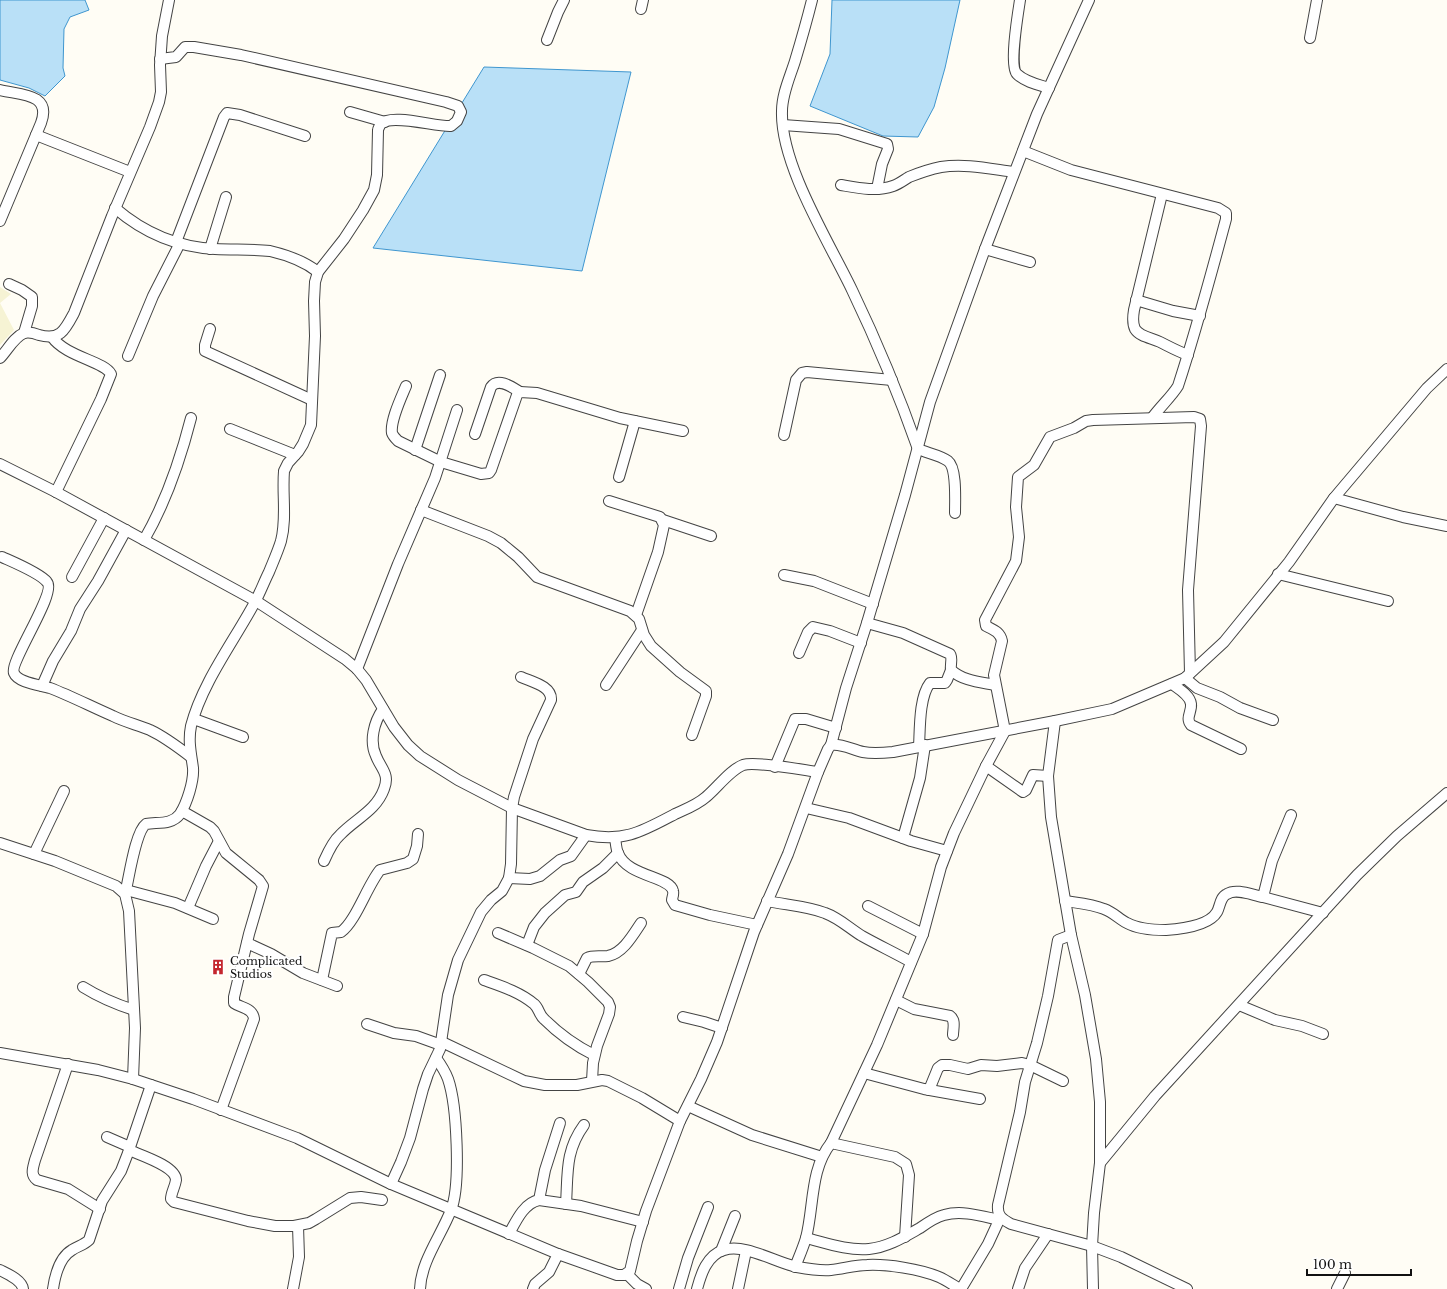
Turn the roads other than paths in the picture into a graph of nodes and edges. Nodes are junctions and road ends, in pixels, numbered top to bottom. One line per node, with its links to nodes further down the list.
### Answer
1 (168, 0): 9 (street)
2 (564, 0): 8 (street)
3 (812, 0): 14 (street)
4 (1020, 0): 10 (street)
5 (1089, 0): 10 (street)
6 (1317, 0): 7 (street)
7 (1310, 38)
8 (547, 40)
9 (160, 59): 13 (street); 18 (street)
10 (1049, 88): 17 (street)
11 (0, 90): 15 (street)
12 (350, 112): 13 (street)
13 (385, 122): 30 (street)
14 (783, 125): 21 (street); 42 (street)
15 (36, 135): 18 (street); 25 (street)
16 (305, 136): 26 (street)
17 (1022, 152): 19 (street); 22 (street)
18 (130, 172): 24 (street)
19 (1014, 172): 21 (street); 28 (street)
20 (842, 185): 21 (street)
21 (877, 188)
22 (1162, 194): 32 (street); 33 (street)
23 (226, 197): 27 (street)
24 (115, 208): 26 (street); 36 (street)
25 (1, 216)
26 (178, 242): 27 (street); 38 (street)
27 (210, 249): 30 (street)
28 (985, 249): 29 (street); 54 (street)
29 (1030, 262)
30 (319, 270): 45 (street)
31 (9, 284): 35 (street)
32 (1136, 300): 33 (street); 37 (street)
33 (1200, 316): 37 (street)
34 (210, 329): 45 (street)
35 (24, 333): 36 (street); 39 (street)
36 (52, 337): 60 (street)
37 (1188, 355): 48 (street)
38 (128, 356)
39 (0, 358)
40 (1447, 370): 61 (street)
41 (440, 375): 55 (street)
42 (892, 380): 53 (street); 54 (street)
43 (406, 386): 55 (street)
44 (520, 392): 49 (street); 52 (street); 57 (street)
45 (312, 400): 56 (street)
46 (457, 410): 57 (street)
47 (191, 418): 70 (street)
48 (1152, 418): 85 (street); 89 (street)
49 (636, 421): 51 (street); 59 (street)
50 (230, 429): 56 (street)
51 (683, 431)
52 (475, 434)
53 (784, 435)
54 (918, 449): 64 (street); 77 (street)
55 (415, 450): 57 (street)
56 (295, 455): 75 (street)
57 (441, 462): 63 (street)
58 (0, 464): 60 (street)
59 (618, 477)
60 (56, 492): 65 (street)
61 (1334, 498): 67 (street); 72 (street)
62 (609, 502): 66 (street)
63 (421, 510): 78 (street); 83 (street)
64 (955, 514)
65 (104, 518): 68 (street); 74 (street)
66 (663, 520): 69 (street); 78 (street)
67 (1447, 526)
68 (126, 530): 70 (street); 90 (street)
69 (711, 536)
70 (144, 540): 75 (street)
71 (2, 557): 90 (street)
72 (1278, 574): 76 (street); 85 (street)
73 (784, 575): 77 (street)
74 (72, 578)
75 (256, 601): 83 (street); 92 (street)
76 (1388, 601)
77 (873, 604): 79 (street)
78 (636, 615): 80 (street)
79 (868, 623): 81 (street); 84 (street)
80 (642, 630): 88 (street); 97 (street)
81 (861, 643): 82 (street); 95 (street)
82 (799, 653)
83 (357, 669): 91 (street)
84 (951, 670): 89 (street); 100 (street)
85 (1188, 675): 87 (street); 93 (street)
86 (521, 677): 109 (street)
87 (1172, 684): 94 (street); 101 (street)
88 (606, 685)
89 (995, 685): 96 (street)
90 (42, 686): 102 (street)
91 (383, 710): 109 (street); 122 (street)
92 (194, 718): 98 (street); 102 (street)
93 (1273, 720)
94 (1055, 721): 96 (street); 106 (street)
95 (836, 728): 99 (street); 103 (street)
96 (1005, 731): 100 (street); 104 (street)
97 (692, 735)
98 (243, 737)
99 (831, 745): 100 (street); 105 (street)
100 (922, 746): 116 (street)
101 (1242, 749)
102 (191, 757): 111 (street)
103 (775, 766): 105 (street); 115 (street)
104 (986, 766): 106 (street); 119 (street)
105 (818, 772): 110 (street)
106 (1048, 776): 126 (street)
107 (64, 791): 121 (street)
108 (1447, 793): 130 (street)
109 (512, 808): 114 (street); 123 (street)
110 (806, 808): 116 (street); 127 (street)
111 (182, 811): 117 (street); 124 (street)
112 (1291, 815): 125 (street)
113 (418, 834): 141 (street)
114 (586, 835): 115 (street); 123 (street)
115 (615, 838): 120 (street)
116 (903, 838): 119 (street)
117 (219, 841): 129 (street); 137 (street)
118 (0, 843): 121 (street)
119 (947, 851): 135 (street)
120 (618, 853): 133 (street); 138 (street)
121 (34, 854): 124 (street)
122 (324, 861)
123 (510, 878): 153 (street)
124 (126, 892): 129 (street); 147 (street)
125 (1263, 897): 126 (street); 130 (street)
126 (1065, 900): 136 (street)
127 (767, 901): 133 (street); 139 (street)
128 (868, 906): 135 (street)
129 (188, 908): 131 (street)
130 (1323, 913): 146 (street)
131 (213, 919)
132 (641, 923): 140 (street)
133 (757, 925): 150 (street)
134 (498, 933): 138 (street)
135 (923, 934): 139 (street)
136 (1071, 934): 158 (street); 175 (street)
137 (247, 943): 141 (street); 167 (street)
138 (527, 945): 140 (street)
139 (911, 962): 145 (street)
140 (579, 974): 155 (street)
141 (322, 980): 143 (street)
142 (484, 980): 155 (street)
143 (337, 986)
144 (83, 987): 147 (street)
145 (896, 1000): 152 (street); 159 (street)
146 (1239, 1005): 151 (street); 175 (street)
147 (134, 1010): 160 (street)
148 (683, 1017): 150 (street)
149 (367, 1024): 153 (street)
150 (722, 1028): 166 (street)
151 (1323, 1034)
152 (953, 1035)
153 (442, 1044): 156 (street); 161 (street)
154 (0, 1053): 157 (street)
155 (594, 1055): 161 (street)
156 (436, 1058): 176 (street); 182 (street)
157 (68, 1064): 160 (street); 181 (street)
158 (1030, 1065): 162 (street); 164 (street); 184 (street)
159 (864, 1073): 164 (street); 172 (street)
160 (133, 1079): 163 (street)
161 (592, 1081): 168 (street)
162 (1063, 1081)
163 (151, 1086): 167 (street); 173 (street)
164 (928, 1090): 165 (street)
165 (980, 1099)
166 (688, 1106): 168 (street); 174 (street)
167 (221, 1110): 176 (street)
168 (680, 1121): 185 (street)
169 (560, 1123): 178 (street)
170 (584, 1125): 179 (street)
171 (107, 1137): 173 (street)
172 (831, 1143): 174 (street); 189 (street)
173 (129, 1148): 181 (street); 186 (street)
174 (822, 1157): 190 (street)
175 (1100, 1163): 191 (street)
176 (391, 1184): 182 (street)
177 (382, 1200): 186 (street)
178 (539, 1200): 179 (street); 187 (street)
179 (566, 1204): 185 (street)
180 (708, 1207): 205 (street)
181 (100, 1209): 200 (street)
182 (451, 1210): 187 (street); 202 (street)
183 (735, 1216): 192 (street)
184 (999, 1219): 188 (street); 189 (street); 208 (street)
185 (643, 1222): 198 (street)
186 (298, 1226): 201 (street)
187 (509, 1234): 194 (street)
188 (1048, 1234): 191 (street); 209 (street)
189 (905, 1237): 190 (street)
190 (806, 1238): 195 (street)
191 (1092, 1246): 210 (street); 211 (street)
192 (721, 1251): 193 (street); 206 (street)
193 (746, 1251): 195 (street); 207 (street)
194 (558, 1254): 198 (street); 203 (street)
195 (795, 1267): 208 (street)
196 (0, 1270): 199 (street)
197 (1345, 1273): 212 (street)
198 (628, 1274): 204 (street)
199 (24, 1289)
200 (53, 1289)
201 (293, 1289)
202 (420, 1289)
203 (533, 1289)
204 (646, 1289)
205 (679, 1289)
206 (697, 1289)
207 (738, 1289)
208 (960, 1289)
209 (1018, 1289)
210 (1093, 1289)
211 (1186, 1289)
212 (1337, 1289)

